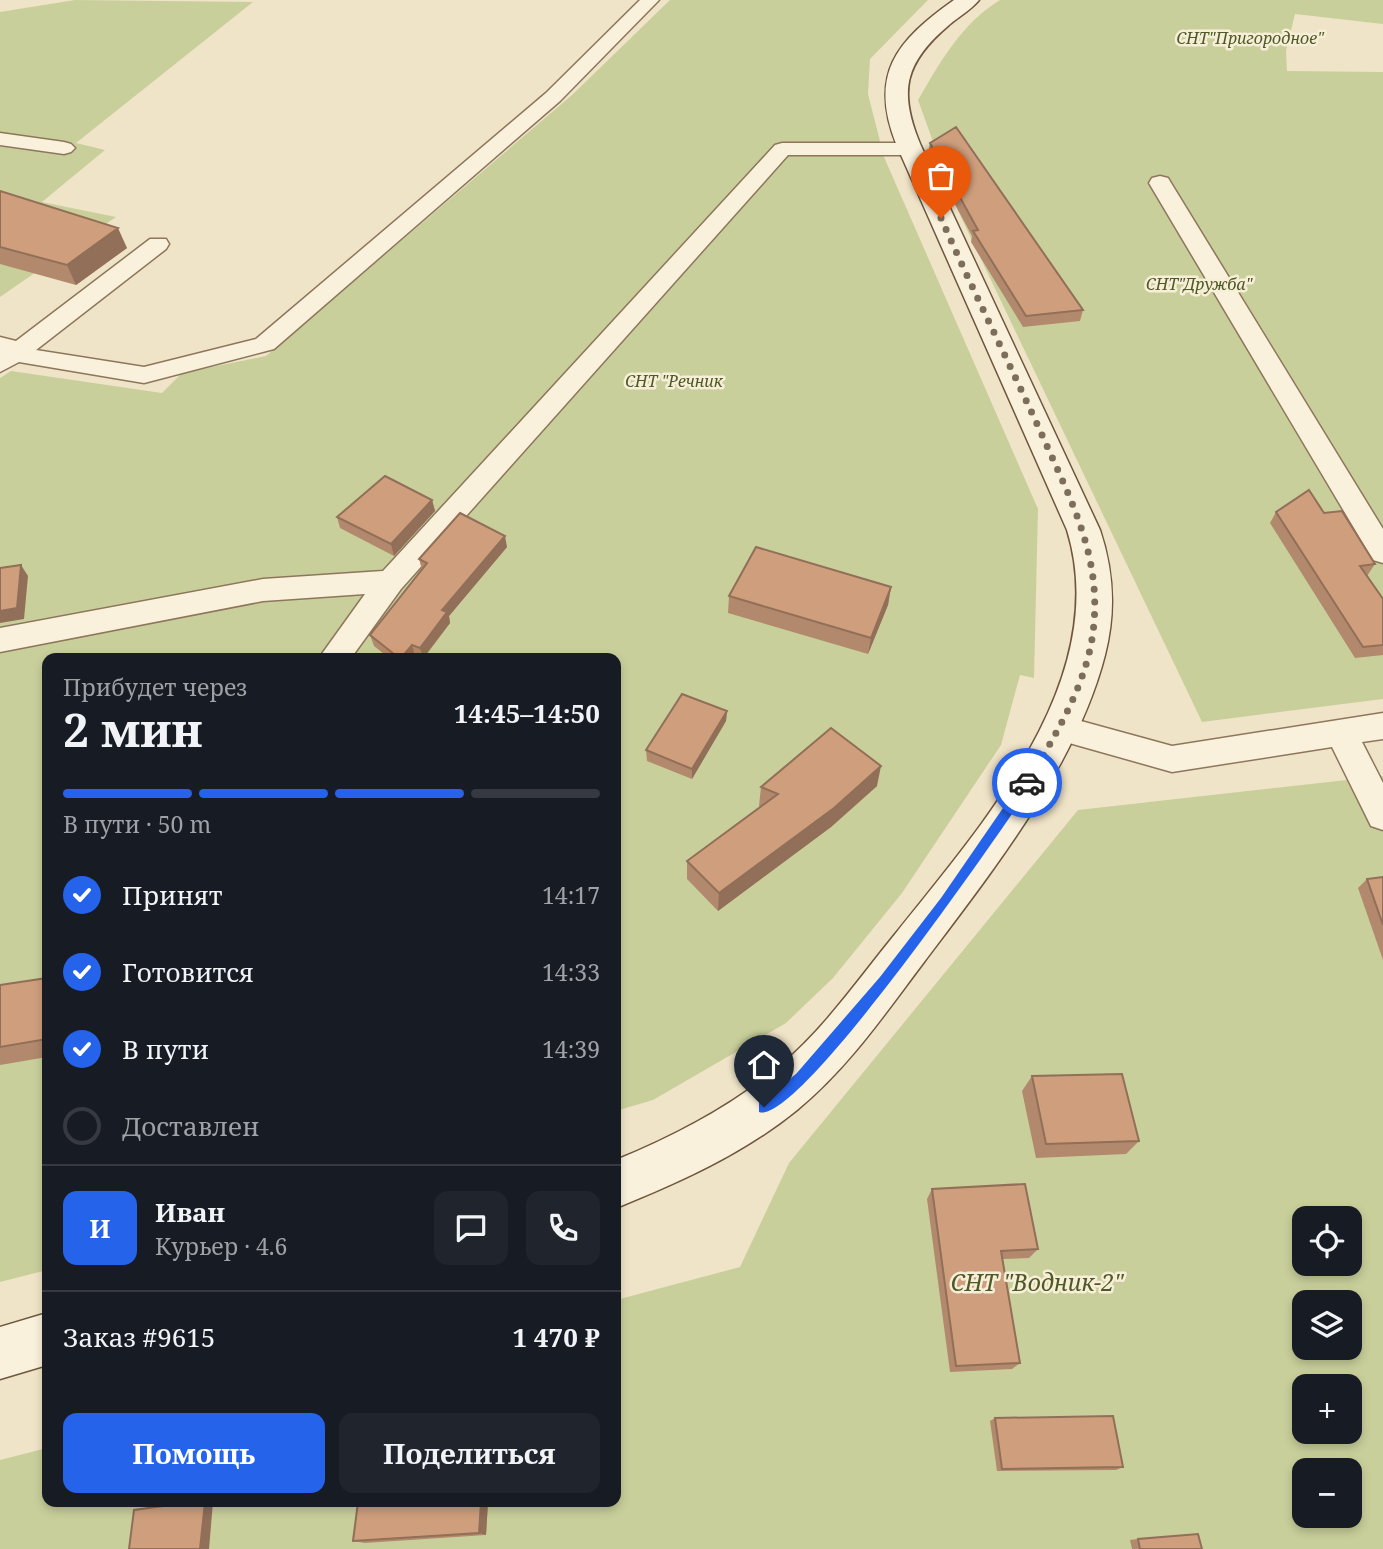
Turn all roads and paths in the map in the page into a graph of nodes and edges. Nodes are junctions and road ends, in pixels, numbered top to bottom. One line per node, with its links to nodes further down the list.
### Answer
1 (650, 0): 8 (lane)
2 (968, 0): 5 (street)
3 (0, 139): 4 (lane)
4 (64, 148)
5 (911, 149): 10 (lane); 14 (street)
6 (1160, 183): 9 (lane)
7 (158, 244): 8 (lane)
8 (5, 353)
9 (1383, 553)
10 (391, 581): 11 (lane); 12 (lane)
11 (0, 639)
12 (338, 653)
13 (1383, 726): 15 (lane)
14 (1059, 728): 15 (lane); 17 (street)
15 (1341, 733): 16 (lane)
16 (1383, 816)
17 (621, 1182)
18 (42, 1340): 19 (street)
19 (0, 1353)

